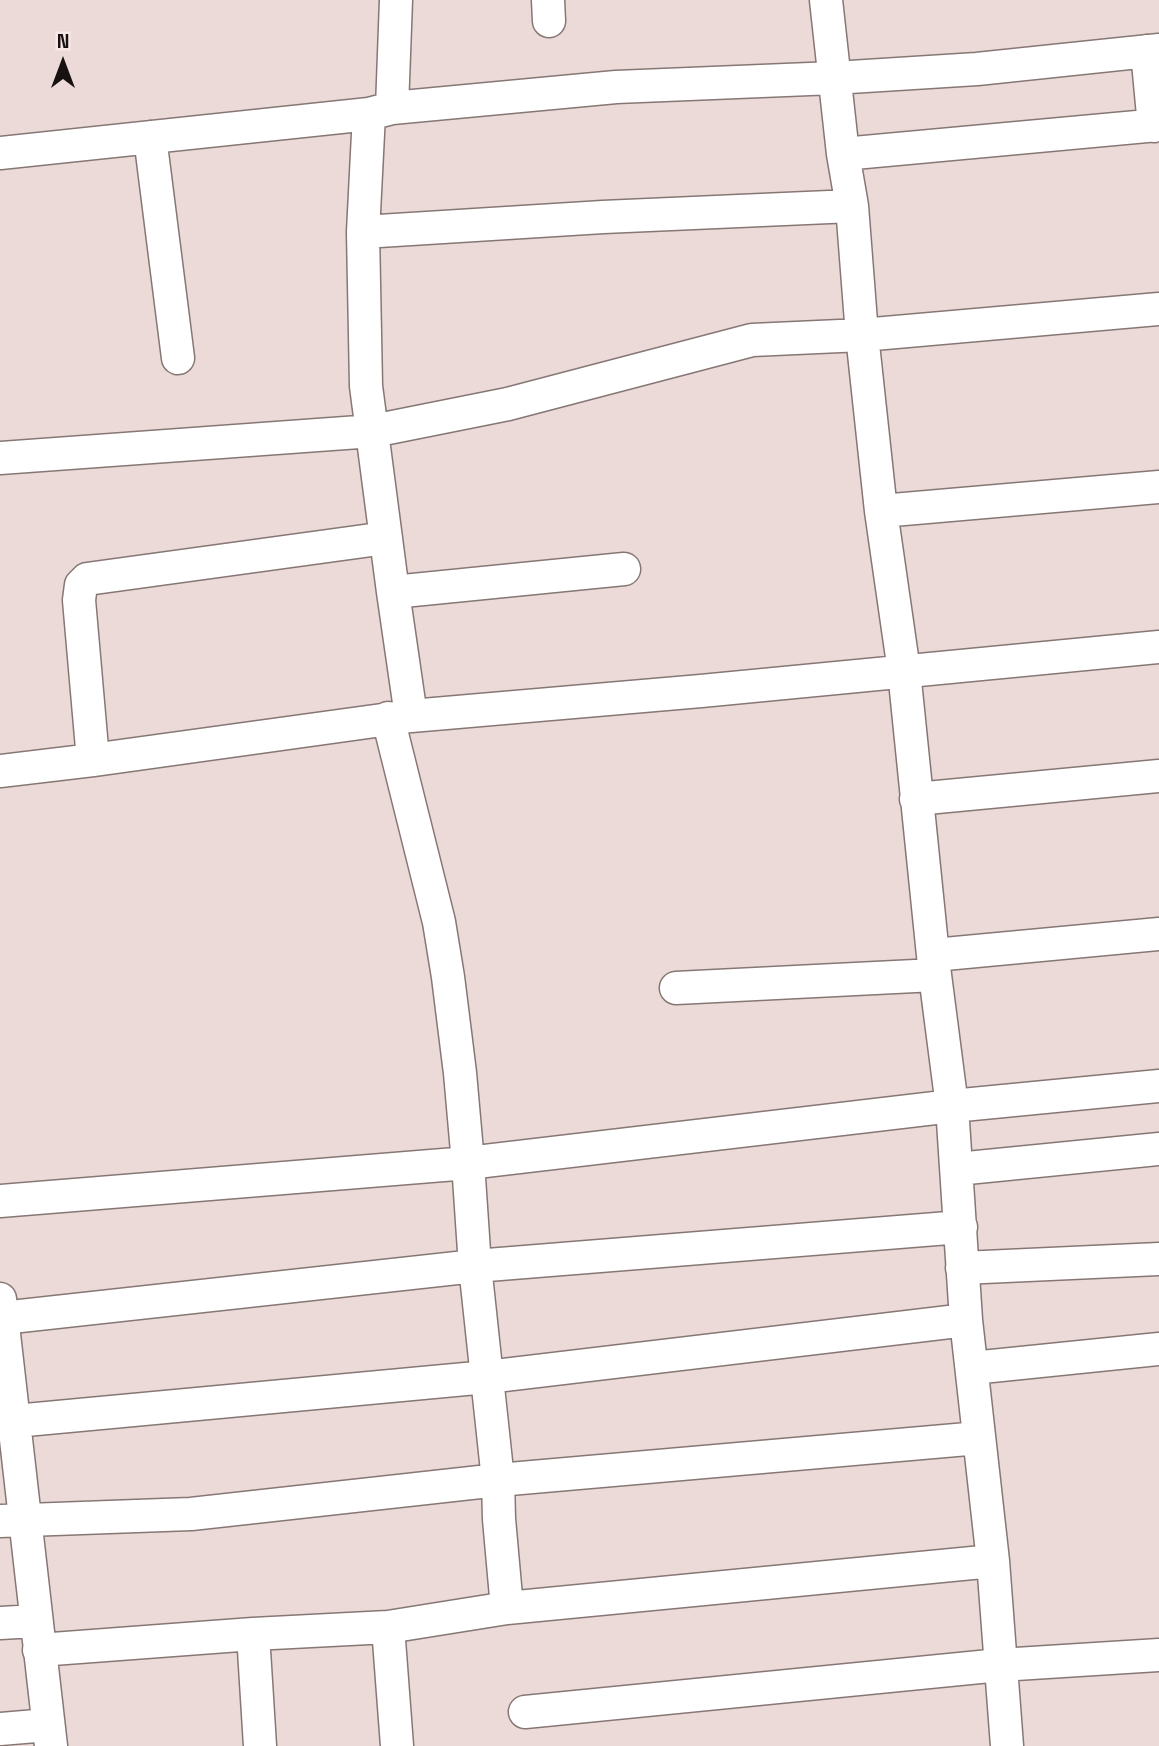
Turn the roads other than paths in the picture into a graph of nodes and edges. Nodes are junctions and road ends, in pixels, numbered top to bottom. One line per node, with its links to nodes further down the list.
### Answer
1 (396, 0): 5 (street)
2 (826, 0): 4 (street)
3 (1153, 50): 4 (street); 6 (street)
4 (834, 78): 5 (street); 9 (street)
5 (380, 111): 7 (street); 11 (street)
6 (1157, 125): 9 (street)
7 (150, 138): 8 (street); 14 (street)
8 (0, 153)
9 (843, 154): 10 (street)
10 (852, 206): 11 (street); 13 (street)
11 (363, 232): 15 (street)
12 (1159, 309): 13 (street)
13 (862, 335): 15 (street); 18 (street)
14 (178, 358)
15 (373, 431): 16 (street); 19 (street)
16 (0, 458)
17 (1159, 487): 18 (street)
18 (881, 511): 23 (street)
19 (386, 538): 21 (street); 25 (street)
20 (624, 569): 21 (street)
21 (393, 592): 24 (street)
22 (1159, 647): 23 (street)
23 (904, 671): 24 (street); 28 (street)
24 (400, 717): 25 (street); 35 (street)
25 (93, 760): 26 (street)
26 (0, 771)
27 (1159, 776): 28 (street)
28 (916, 799): 30 (street)
29 (1159, 934): 30 (street)
30 (934, 965): 31 (street); 33 (street)
31 (676, 988)
32 (1159, 1086): 33 (street)
33 (952, 1106): 35 (street); 36 (street)
34 (1159, 1149): 36 (street)
35 (468, 1163): 37 (street); 40 (street)
36 (957, 1169): 38 (street)
37 (0, 1201)
38 (961, 1227): 40 (street); 41 (street)
39 (1159, 1259): 41 (street)
40 (475, 1266): 42 (street); 46 (street)
41 (962, 1268): 43 (street)
42 (1, 1308): 47 (street)
43 (966, 1320): 45 (street); 46 (street)
44 (1159, 1349): 45 (street)
45 (971, 1368): 48 (street)
46 (487, 1377): 47 (street); 49 (street)
47 (9, 1405): 50 (street)
48 (979, 1438): 49 (street); 51 (street)
49 (498, 1480): 50 (street); 52 (street)
50 (12, 1520): 56 (street)
51 (993, 1561): 52 (street); 58 (street)
52 (507, 1608): 54 (street)
53 (0, 1623): 56 (street)
54 (388, 1627): 55 (street); 63 (street)
55 (253, 1634): 56 (street); 62 (street)
56 (38, 1635): 61 (street)
57 (1159, 1655): 58 (street)
58 (1000, 1665): 59 (street); 64 (street)
59 (526, 1712)
60 (0, 1729): 61 (street)
61 (49, 1735)
62 (260, 1746)
63 (397, 1746)
64 (1007, 1746)

